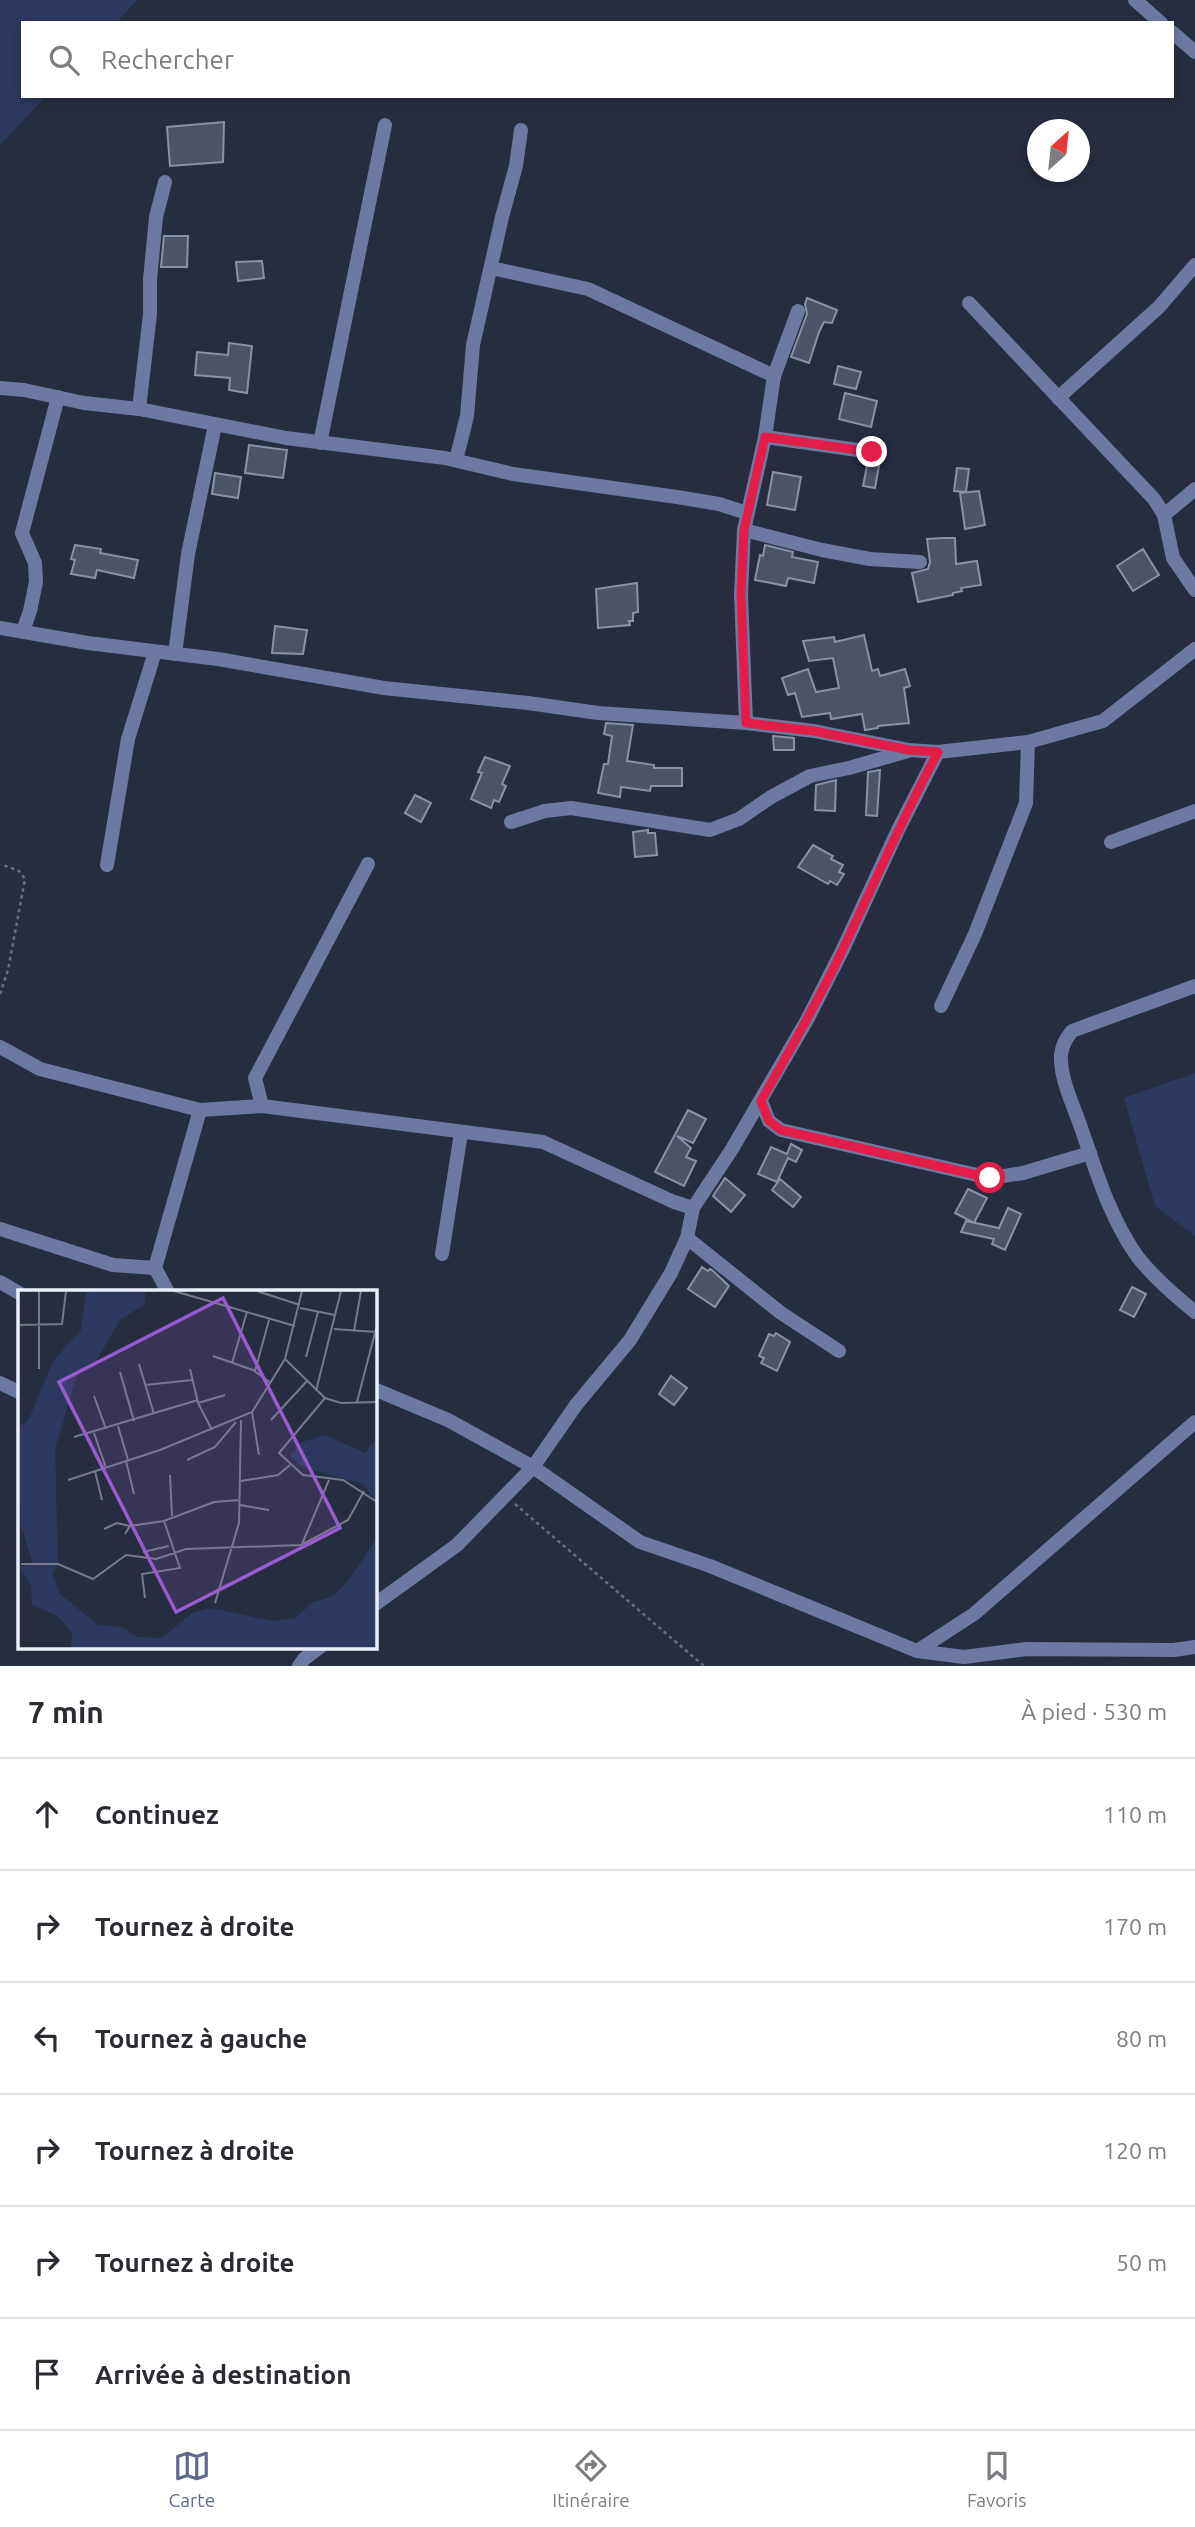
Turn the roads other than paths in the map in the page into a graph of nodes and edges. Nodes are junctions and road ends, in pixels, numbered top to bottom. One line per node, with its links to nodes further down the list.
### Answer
1 (1135, 0): 2 (street)
2 (1159, 21)
3 (1174, 34): 4 (street)
4 (1195, 52)
5 (385, 125): 19 (street)
6 (521, 130): 9 (street)
7 (165, 182): 16 (street)
8 (1195, 265): 15 (street)
9 (491, 268): 12 (street); 21 (street)
10 (969, 303): 15 (street)
11 (798, 310): 12 (street)
12 (774, 376): 18 (street)
13 (0, 388): 14 (street)
14 (58, 397): 16 (street); 29 (street)
15 (1058, 398): 24 (street)
16 (139, 409): 17 (street)
17 (215, 425): 19 (street); 32 (street)
18 (765, 437): 20 (street); 23 (street)
19 (320, 443): 21 (street)
20 (872, 452)
21 (456, 460): 23 (street)
22 (1195, 489): 24 (street)
23 (747, 513): 25 (street)
24 (1164, 515): 27 (street)
25 (744, 530): 26 (street); 33 (street)
26 (920, 562)
27 (1195, 590)
28 (0, 628): 29 (street)
29 (23, 631): 31 (street)
30 (1195, 649): 34 (street)
31 (155, 652): 32 (street); 41 (street)
32 (175, 654): 33 (street)
33 (746, 723): 35 (street)
34 (1028, 742): 36 (street); 43 (street)
35 (909, 750): 36 (street); 38 (street)
36 (938, 752): 45 (street)
37 (1195, 811): 39 (street)
38 (511, 822)
39 (1111, 842)
40 (368, 864): 46 (street)
41 (107, 865)
42 (1195, 986): 49 (street)
43 (941, 1006)
44 (0, 1047): 47 (street)
45 (761, 1101): 49 (street); 50 (street)
46 (262, 1106): 47 (street); 48 (street)
47 (200, 1110): 54 (street)
48 (461, 1133): 50 (street); 53 (street)
49 (1090, 1153): 58 (street)
50 (694, 1208): 52 (street)
51 (0, 1229): 54 (street)
52 (687, 1238): 59 (street); 64 (street)
53 (442, 1254)
54 (155, 1268): 56 (street)
55 (0, 1282): 57 (street)
56 (166, 1290)
57 (18, 1292)
58 (1195, 1312)
59 (839, 1351)
60 (0, 1383): 62 (street)
61 (376, 1390): 64 (street)
62 (18, 1392)
63 (1195, 1422): 68 (street)
64 (533, 1467): 65 (street); 68 (street)
65 (376, 1604)
66 (1195, 1647): 68 (street)
67 (319, 1648): 69 (street)
68 (917, 1651)
69 (299, 1666)

